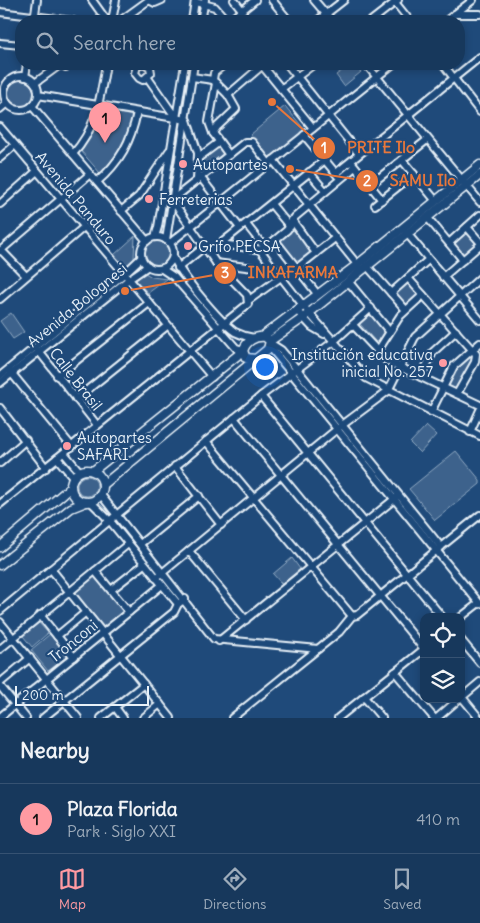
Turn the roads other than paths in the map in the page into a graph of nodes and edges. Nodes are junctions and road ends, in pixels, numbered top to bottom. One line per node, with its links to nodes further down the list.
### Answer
1 (37, 0): 22 (street)
2 (92, 0): 23 (street)
3 (116, 0): 24 (street)
4 (149, 0): 5 (street); 25 (street)
5 (162, 0)
6 (234, 0): 16 (street)
7 (255, 0): 16 (street)
8 (273, 0): 30 (street)
9 (314, 0): 18 (street)
10 (344, 0): 18 (street)
11 (473, 0): 19 (street)
12 (195, 1): 14 (street); 26 (street)
13 (395, 1): 31 (street); 32 (street)
14 (205, 2): 15 (street); 27 (street)
15 (213, 3): 28 (street)
16 (242, 10): 29 (street)
17 (0, 12): 21 (street)
18 (326, 14)
19 (455, 14): 20 (street)
20 (480, 14)
21 (17, 15)
22 (34, 15)
23 (103, 15)
24 (113, 15)
25 (128, 15)
26 (193, 15)
27 (203, 15)
28 (223, 15)
29 (236, 15)
30 (284, 15)
31 (378, 15)
32 (406, 15)
33 (0, 43): 34 (street)
34 (15, 44)
35 (480, 57): 36 (street)
36 (465, 69)
37 (26, 70): 54 (street)
38 (52, 70): 60 (street)
39 (105, 70): 66 (street)
40 (136, 70): 57 (street)
41 (149, 70): 57 (street)
42 (184, 70): 73 (street)
43 (193, 70): 55 (street)
44 (218, 70): 59 (street)
45 (256, 70): 64 (street)
46 (267, 70): 61 (street)
47 (293, 70): 53 (street)
48 (306, 70): 53 (street)
49 (371, 70): 56 (street)
50 (385, 70): 56 (street)
51 (448, 70): 58 (street)
52 (464, 70): 58 (street)
53 (298, 76): 61 (street); 71 (street)
54 (25, 77): 60 (street); 62 (street)
55 (192, 77): 59 (street); 74 (street)
56 (376, 77): 71 (street); 72 (street)
57 (148, 78): 73 (street)
58 (454, 78): 69 (street); 72 (street)
59 (214, 81): 64 (street); 77 (street)
60 (35, 83): 63 (street)
61 (281, 89): 76 (street)
62 (2, 91): 65 (street)
63 (38, 95): 66 (street); 67 (street)
64 (228, 95): 77 (street)
65 (7, 103): 67 (street); 68 (street)
66 (99, 105): 70 (street); 85 (street)
67 (32, 106): 85 (street)
68 (0, 109)
69 (479, 109)
70 (137, 112): 73 (street); 102 (street)
71 (329, 115): 76 (street); 86 (street)
72 (407, 115): 81 (street); 86 (street)
73 (176, 118): 74 (street); 84 (street)
74 (185, 119): 79 (street); 80 (street)
75 (0, 127): 83 (street, Avenida Panduro)
76 (313, 128): 78 (street)
77 (213, 133): 82 (street)
78 (304, 135): 90 (street); 92 (street)
79 (182, 137): 80 (street); 109 (street)
80 (193, 138): 89 (street)
81 (427, 140): 91 (street); 103 (street)
82 (218, 143): 87 (street); 89 (street)
83 (15, 145): 88 (street); 95 (street, Avenida Panduro)
84 (172, 145): 108 (street); 118 (street)
85 (73, 154): 97 (street)
86 (360, 154): 93 (street)
87 (229, 155): 92 (street); 101 (street)
88 (0, 158)
89 (198, 158): 101 (street)
90 (325, 160): 96 (street); 100 (street)
91 (402, 160): 98 (street); 104 (street)
92 (271, 162): 105 (street); 113 (street)
93 (353, 164): 100 (street); 104 (street)
94 (480, 165): 103 (main road)
95 (38, 171): 107 (street, Avenida Panduro); 114 (street)
96 (309, 172): 105 (street); 106 (street)
97 (90, 174): 102 (street); 107 (street)
98 (414, 174): 110 (street); 111 (street)
99 (480, 175): 103 (main road)
100 (338, 176): 106 (street)
101 (199, 179): 109 (street); 113 (street)
102 (97, 182): 118 (street)
103 (463, 183): 111 (main road); 112 (street); 120 (main road)
104 (370, 185): 110 (street)
105 (294, 186): 115 (street); 116 (street)
106 (325, 191): 116 (street)
107 (61, 198): 123 (street, Avenida Panduro); 138 (street)
108 (163, 198): 109 (street); 128 (street)
109 (172, 200): 124 (street); 132 (street)
110 (382, 200): 117 (street)
111 (436, 201): 127 (main road)
112 (480, 202)
113 (220, 203): 124 (street); 126 (street)
114 (0, 204)
115 (271, 204): 121 (street); 122 (street)
116 (309, 205): 122 (street); 129 (street)
117 (375, 205)
118 (121, 211): 130 (street)
119 (480, 215): 125 (street)
120 (427, 216): 127 (main road); 133 (street)
121 (246, 224): 126 (street); 137 (street)
122 (291, 224): 131 (street); 140 (street)
123 (84, 227): 152 (street); 153 (street, Avenida Panduro)
124 (190, 227): 132 (street); 136 (street)
125 (467, 227): 133 (street); 135 (street)
126 (240, 228): 134 (street)
127 (405, 230): 143 (street); 147 (main road)
128 (155, 237): 130 (street); 132 (street)
129 (335, 238): 140 (street); 147 (street)
130 (147, 240): 142 (street)
131 (275, 240): 137 (street); 149 (street)
132 (168, 242): 141 (street)
133 (449, 242): 144 (street)
134 (221, 244): 137 (street); 139 (street)
135 (480, 244): 144 (street)
136 (204, 247): 139 (street); 148 (street)
137 (263, 249): 151 (street)
138 (1, 250): 152 (street)
139 (209, 253): 145 (street)
140 (316, 253): 149 (street)
141 (173, 256): 148 (street); 150 (street)
142 (141, 258): 146 (street); 153 (street, Avenida Bolognesi)
143 (428, 260): 155 (street); 156 (street)
144 (463, 260): 155 (street)
145 (216, 262): 151 (street); 164 (street)
146 (148, 266): 150 (street); 153 (street, Avenida Bolognesi)
147 (362, 267): 158 (main road); 159 (street); 160 (main road)
148 (178, 268): 172 (street)
149 (297, 268): 160 (street)
150 (162, 269): 175 (street)
151 (276, 271): 154 (street)
152 (26, 276): 163 (street)
153 (126, 277): 165 (street, Avenida Panduro); 183 (street, Avenida Bolognesi)
154 (281, 277): 164 (street); 169 (street)
155 (443, 277): 162 (street)
156 (408, 278): 159 (street); 161 (street)
157 (480, 278): 162 (street)
158 (348, 281): 166 (street); 169 (main road)
159 (391, 293): 167 (street)
160 (318, 295): 169 (main road)
161 (423, 295): 167 (street); 170 (street)
162 (459, 296): 168 (street); 170 (street)
163 (0, 299)
164 (249, 300): 172 (street)
165 (149, 303): 174 (street, Avenida Panduro); 193 (street)
166 (371, 308): 173 (street); 176 (street)
167 (406, 310): 176 (street)
168 (477, 311): 171 (street)
169 (303, 312): 178 (main road); 180 (street); 182 (main road)
170 (440, 314): 177 (street); 189 (street)
171 (480, 320)
172 (224, 322): 175 (street); 179 (street)
173 (353, 324): 180 (street); 187 (street)
174 (167, 326): 186 (street, Avenida Panduro); 201 (street)
175 (218, 328): 185 (street); 186 (street)
176 (389, 331): 187 (street)
177 (456, 331): 184 (street); 195 (street)
178 (263, 336): 179 (main road); 182 (main road)
179 (254, 338): 185 (main road)
180 (333, 342): 190 (street); 198 (street)
181 (480, 343): 184 (street)
182 (270, 344): 188 (main road); 190 (street)
183 (37, 350): 191 (street, Avenida Bolognesi); 193 (street, Calle Brasil)
184 (472, 350): 197 (street); 199 (street)
185 (243, 351): 188 (main road); 194 (main road)
186 (190, 352): 194 (street, Avenida Panduro); 207 (street)
187 (377, 352): 189 (street)
188 (256, 359): 224 (main road)
189 (399, 366): 195 (street); 198 (street)
190 (294, 370): 200 (street); 208 (street)
191 (10, 372): 192 (street, Avenida Bolognesi); 196 (street, Avenida Bolognesi); 213 (street)
192 (0, 376)
193 (58, 376): 201 (street, Calle Brasil)
194 (212, 377): 220 (main road)
195 (421, 377): 197 (street)
196 (0, 383)
197 (442, 387): 199 (street); 205 (street)
198 (388, 391): 205 (street); 208 (street)
199 (458, 394): 202 (street)
200 (261, 396): 206 (street); 215 (street)
201 (76, 400): 207 (street, Calle Brasil)
202 (480, 405)
203 (0, 408): 211 (street)
204 (480, 410): 209 (street)
205 (431, 412): 209 (street)
206 (234, 418): 212 (street); 222 (street)
207 (97, 425): 213 (street)
208 (339, 427): 215 (street); 228 (street)
209 (470, 432): 210 (street)
210 (480, 436)
211 (26, 440): 217 (street); 219 (street)
212 (206, 441): 218 (street); 229 (street)
213 (72, 447): 214 (street)
214 (64, 452): 216 (street); 221 (street)
215 (308, 454): 222 (street); 235 (street)
216 (57, 458): 219 (street); 223 (street)
217 (0, 462)
218 (176, 466): 227 (street); 232 (street)
219 (46, 468): 231 (street)
220 (93, 471): 221 (main road); 224 (main road)
221 (80, 472): 223 (main road)
222 (281, 476): 229 (street); 239 (street)
223 (74, 478): 225 (main road)
224 (104, 485): 226 (main road)
225 (71, 487): 230 (main road); 240 (main road)
226 (101, 495): 230 (main road); 232 (street)
227 (198, 496): 236 (street); 238 (street)
228 (397, 497): 235 (street); 241 (street)
229 (253, 499): 236 (street); 245 (street)
230 (88, 502): 234 (street); 244 (main road)
231 (0, 504)
232 (116, 515): 234 (street); 238 (street)
233 (480, 516): 241 (street)
234 (110, 521): 237 (street); 246 (street)
235 (364, 522): 239 (street); 249 (street)
236 (221, 525): 242 (street)
237 (128, 544): 243 (street); 247 (street)
238 (140, 544): 248 (street)
239 (337, 544): 245 (street); 254 (street)
240 (0, 547)
241 (439, 548): 249 (street); 257 (street)
242 (189, 551): 248 (street); 265 (street)
243 (144, 564): 250 (street); 252 (street)
244 (0, 565)
245 (309, 568): 264 (street); 265 (street)
246 (51, 569): 253 (street); 258 (street)
247 (95, 571): 252 (street); 253 (street)
248 (163, 572): 250 (street); 255 (street)
249 (406, 574): 254 (street); 261 (street)
250 (156, 578): 251 (street)
251 (162, 585): 256 (street); 260 (street, Tronconi)
252 (111, 590): 260 (street)
253 (69, 592): 259 (street); 262 (street)
254 (379, 596): 264 (street); 271 (street)
255 (185, 599): 256 (street); 270 (street)
256 (178, 604): 276 (street)
257 (479, 604): 263 (street)
258 (0, 611)
259 (86, 612): 267 (street); 268 (street)
260 (130, 612): 267 (street, Tronconi)
261 (439, 613)
262 (40, 614): 268 (street); 269 (street)
263 (465, 614)
264 (352, 616): 274 (street)
265 (246, 620): 270 (street)
266 (0, 622): 269 (street)
267 (103, 633): 276 (street); 277 (street, Tronconi)
268 (57, 636): 277 (street)
269 (13, 638): 273 (street); 278 (street)
270 (219, 641): 274 (street)
271 (420, 644)
272 (465, 645): 279 (street)
273 (0, 649)
274 (318, 649): 301 (street)
275 (420, 652): 280 (street)
276 (121, 655): 284 (street); 287 (street)
277 (74, 657): 281 (street, Tronconi)
278 (30, 658): 281 (street); 283 (street)
279 (480, 663)
280 (395, 672): 286 (street); 304 (street)
281 (46, 679): 287 (street); 291 (street, Tronconi)
282 (480, 682): 285 (street)
283 (0, 684): 291 (street)
284 (144, 684): 290 (street); 292 (street)
285 (465, 694)
286 (364, 697): 302 (street); 303 (street)
287 (64, 701): 295 (street); 296 (street)
288 (465, 701): 305 (street)
289 (454, 703): 304 (street)
290 (160, 704): 299 (street); 300 (street)
291 (15, 705): 293 (street, Tronconi); 294 (street)
292 (115, 707): 297 (street); 298 (street)
293 (0, 717)
294 (26, 718)
295 (43, 718)
296 (78, 718)
297 (101, 718)
298 (123, 718)
299 (143, 718)
300 (172, 718)
301 (232, 718)
302 (338, 718)
303 (382, 718)
304 (435, 718)
305 (480, 718)

